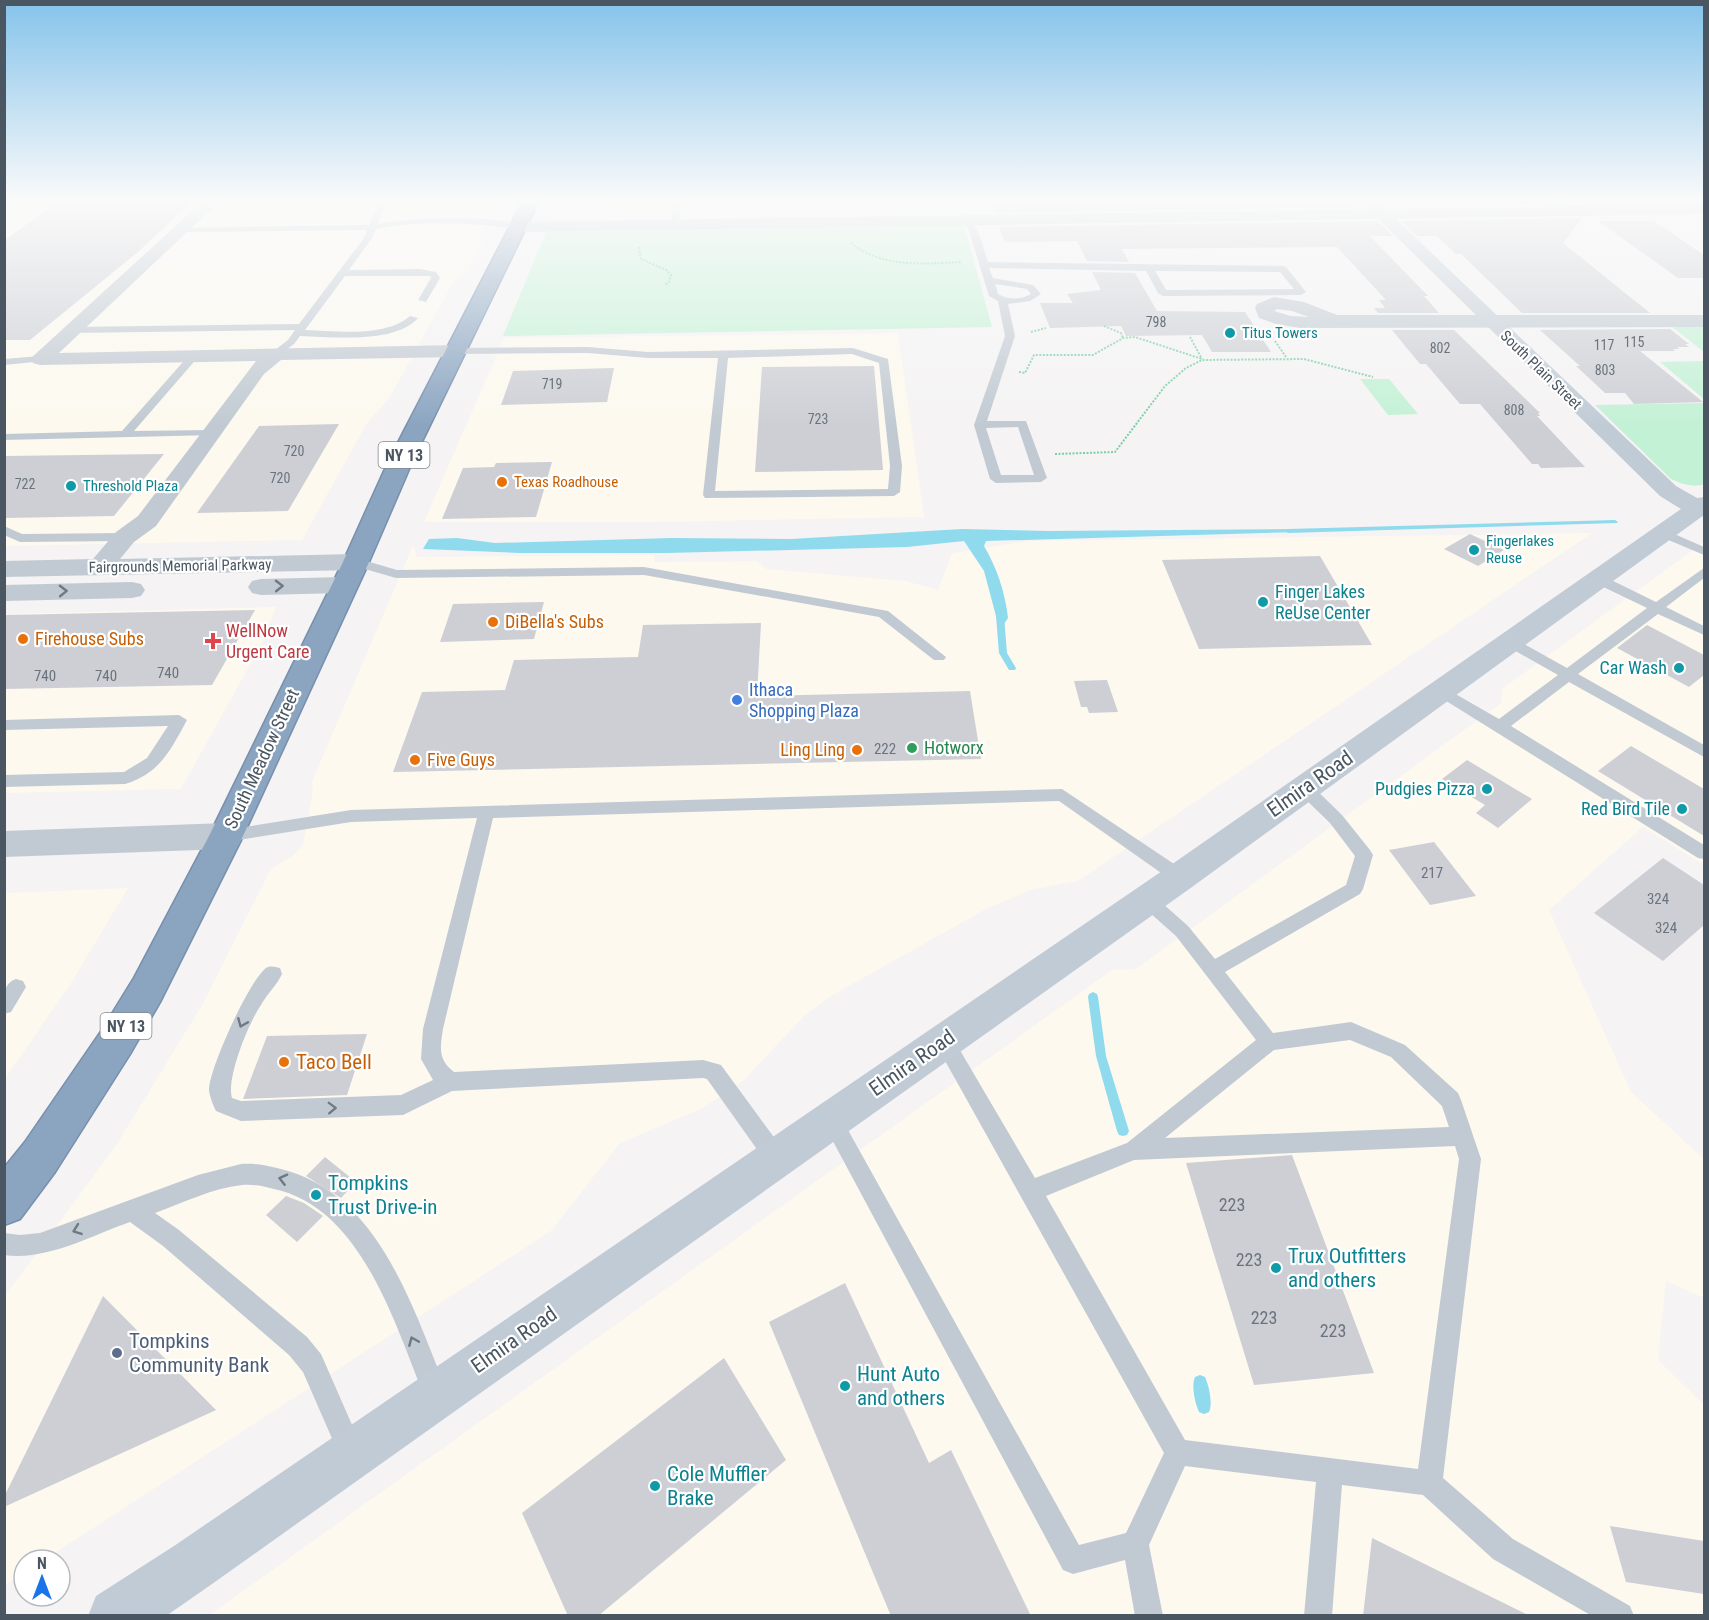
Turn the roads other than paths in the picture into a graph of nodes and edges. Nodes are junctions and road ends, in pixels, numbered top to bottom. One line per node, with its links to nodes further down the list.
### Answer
1 (133, 275): 16 (street)
2 (339, 275): 17 (lane)
3 (433, 275): 11 (lane)
4 (495, 275): 18 (highway, South Meadow Street / NY 13)
5 (987, 275): 9 (lane)
6 (1153, 275): 10 (lane)
7 (1288, 275): 10 (lane)
8 (1443, 275): 14 (street, South Plain Street)
9 (989, 280): 12 (lane); 12 (lane)
10 (1281, 298): 14 (street)
11 (423, 300)
12 (1003, 301): 24 (lane)
13 (413, 318): 17 (lane)
14 (1489, 320): 15 (street); 28 (street, South Plain Street)
15 (1704, 321)
16 (70, 330): 17 (lane); 22 (street)
17 (299, 330): 19 (lane)
18 (457, 351): 19 (street); 20 (lane); 36 (highway, South Meadow Street / NY 13)
19 (275, 355): 21 (street); 25 (street)
20 (723, 355): 20 (lane)
21 (194, 356): 22 (street); 26 (lane)
22 (40, 359): 23 (lane)
23 (4, 362)
24 (980, 424): 24 (lane)
25 (211, 433): 26 (lane); 31 (street)
26 (126, 434): 27 (lane)
27 (4, 437)
28 (1702, 508): 30 (street, Elmira Road)
29 (4, 530): 31 (lane)
30 (1663, 533): 32 (lane); 37 (street, Elmira Road)
31 (125, 537): 33 (street)
32 (1704, 551)
33 (100, 567): 34 (street, Fairgrounds Memorial Parkway); 36 (street, Fairgrounds Memorial Parkway)
34 (4, 569)
35 (1704, 572): 39 (lane)
36 (350, 574): 38 (street, Fairgrounds Memorial Parkway, one-way to 36); 42 (lane); 51 (highway, South Meadow Street / NY 13)
37 (1598, 579): 39 (lane); 41 (street, Elmira Road)
38 (4, 593)
39 (1657, 606): 40 (lane); 43 (lane)
40 (1704, 631)
41 (1510, 642): 43 (lane); 44 (street, Elmira Road)
42 (939, 657)
43 (1567, 675): 46 (lane); 47 (lane)
44 (1440, 691): 46 (lane); 49 (street, Elmira Road)
45 (4, 725): 48 (lane)
46 (1500, 726): 53 (lane)
47 (1704, 753)
48 (4, 782)
49 (1304, 788): 54 (street, Elmira Road); 55 (lane)
50 (486, 814): 51 (lane); 54 (lane); 61 (lane)
51 (226, 836): 52 (street); 67 (highway, South Meadow Street / NY 13)
52 (4, 844)
53 (1704, 853)
54 (1163, 888): 55 (lane); 59 (street, Elmira Road)
55 (1212, 970): 60 (lane)
56 (273, 974): 61 (lane, one-way to 61)
57 (10, 987): 58 (lane)
58 (4, 1006)
59 (944, 1041): 62 (street, Elmira Road); 66 (lane)
60 (1269, 1042): 63 (lane); 64 (lane)
61 (450, 1082): 65 (lane)
62 (831, 1119): 65 (street, Elmira Road); 75 (lane)
63 (1463, 1136): 64 (lane); 74 (lane)
64 (1134, 1150): 66 (lane)
65 (776, 1158): 70 (street, Elmira Road)
66 (1031, 1191): 71 (lane)
67 (4, 1203)
68 (132, 1210): 69 (lane, one-way to 69); 70 (lane, one-way to 68); 72 (lane)
69 (4, 1244)
70 (436, 1395): 72 (street, Elmira Road)
71 (1178, 1452): 73 (lane); 75 (lane)
72 (352, 1454): 76 (street, Elmira Road)
73 (1330, 1472): 74 (lane); 78 (lane)
74 (1430, 1483): 79 (lane)
75 (1135, 1544): 77 (lane)
76 (116, 1616)
77 (1149, 1616)
78 (1318, 1616)
79 (1620, 1616)

